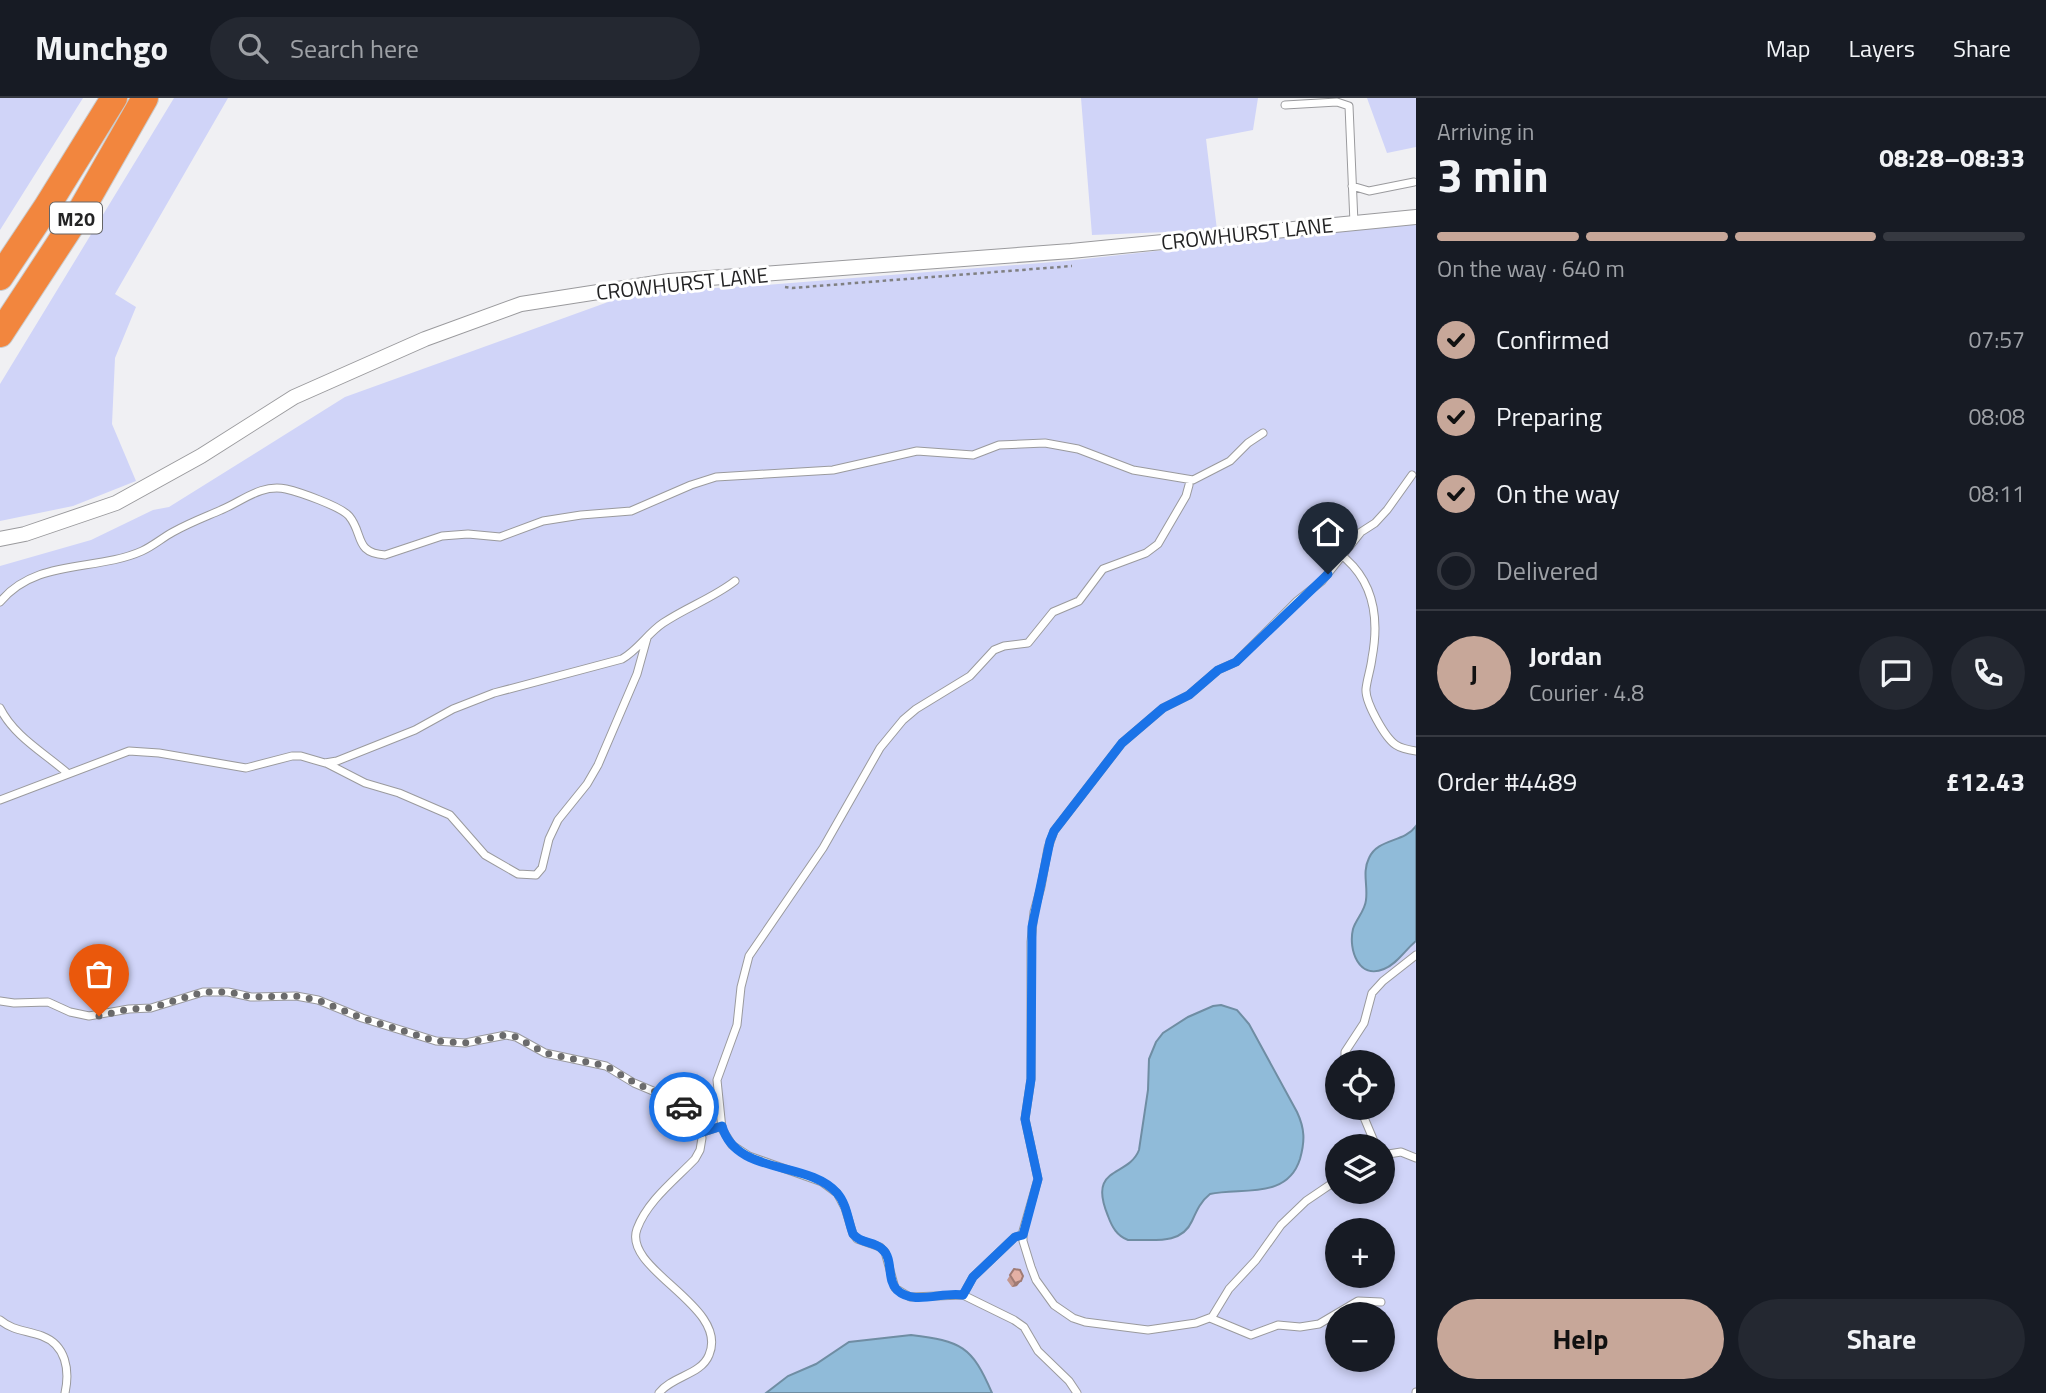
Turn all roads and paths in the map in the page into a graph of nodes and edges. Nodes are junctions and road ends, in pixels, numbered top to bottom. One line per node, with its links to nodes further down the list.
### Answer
1 (114, 98): 8 (highway, M20)
2 (145, 98): 9 (highway, M20)
3 (1285, 106): 5 (lane)
4 (1414, 182): 5 (lane)
5 (1352, 186): 7 (lane)
6 (1416, 216): 7 (street, CROWHURST LANE)
7 (1354, 223): 13 (street, CROWHURST LANE)
8 (0, 277)
9 (0, 334)
10 (1263, 433): 16 (lane)
11 (1412, 475): 31 (lane)
12 (1189, 485): 26 (lane)
13 (0, 539)
14 (1346, 559): 19 (lane)
15 (735, 581): 17 (lane)
16 (0, 602)
17 (647, 637): 20 (lane); 20 (lane)
18 (0, 708): 21 (lane)
19 (1416, 751)
20 (325, 763): 22 (lane)
21 (66, 772)
22 (0, 800)
23 (1416, 955): 25 (lane)
24 (0, 1001): 27 (lane)
25 (1346, 1050)
26 (722, 1126): 27 (lane); 32 (lane)
27 (700, 1133): 39 (lane)
28 (1395, 1153): 29 (lane)
29 (1416, 1158)
30 (1325, 1188): 35 (lane)
31 (1023, 1235): 32 (lane); 35 (lane)
32 (963, 1295): 40 (lane)
33 (1355, 1302): 34 (lane)
34 (1381, 1302)
35 (1210, 1318): 37 (lane)
36 (0, 1320): 38 (lane)
37 (1325, 1320)
38 (65, 1393)
39 (659, 1393)
40 (1077, 1393)

